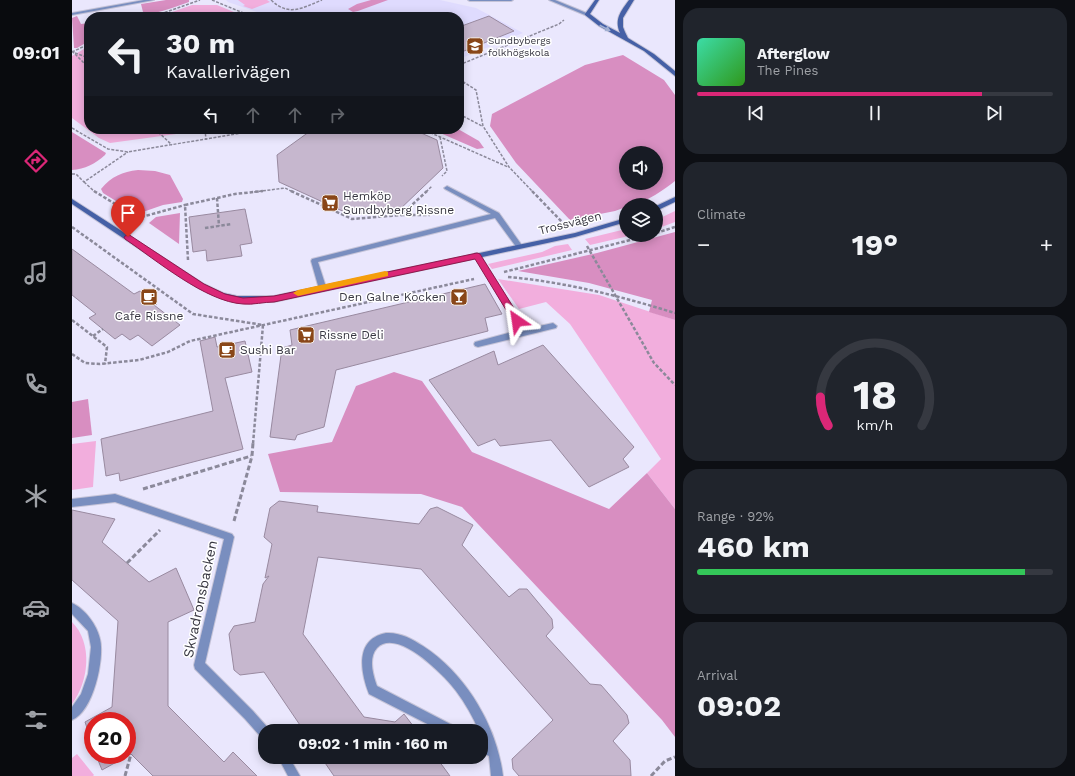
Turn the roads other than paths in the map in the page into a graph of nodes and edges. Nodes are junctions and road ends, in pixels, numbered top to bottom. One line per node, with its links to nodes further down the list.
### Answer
1 (152, 0): 7 (street)
2 (470, 0): 3 (street)
3 (511, 0)
4 (551, 0): 8 (street)
5 (597, 0): 8 (street)
6 (632, 0): 9 (street)
7 (72, 14)
8 (587, 14): 9 (street, one-way to 9)
9 (626, 38): 10 (street)
10 (675, 74)
11 (447, 188): 15 (street)
12 (675, 199): 14 (street)
13 (72, 200): 19 (street, Trossvägen)
14 (663, 205)
15 (497, 215): 17 (street); 19 (street)
16 (619, 222): 17 (street, Trossvägen)
17 (519, 246): 18 (street, Trossvägen)
18 (477, 255): 19 (street, Trossvägen); 21 (street)
19 (322, 288)
20 (553, 326): 21 (street)
21 (524, 332): 22 (street)
22 (478, 344)
23 (72, 503): 28 (street, Skvadronsbacken)
24 (72, 608): 25 (street)
25 (72, 715)
26 (439, 724): 27 (street)
27 (481, 724)
28 (258, 725)
29 (488, 741): 31 (street)
30 (488, 750): 31 (street)
31 (493, 752): 34 (street)
32 (287, 764): 33 (street)
33 (294, 776)
34 (498, 776)

